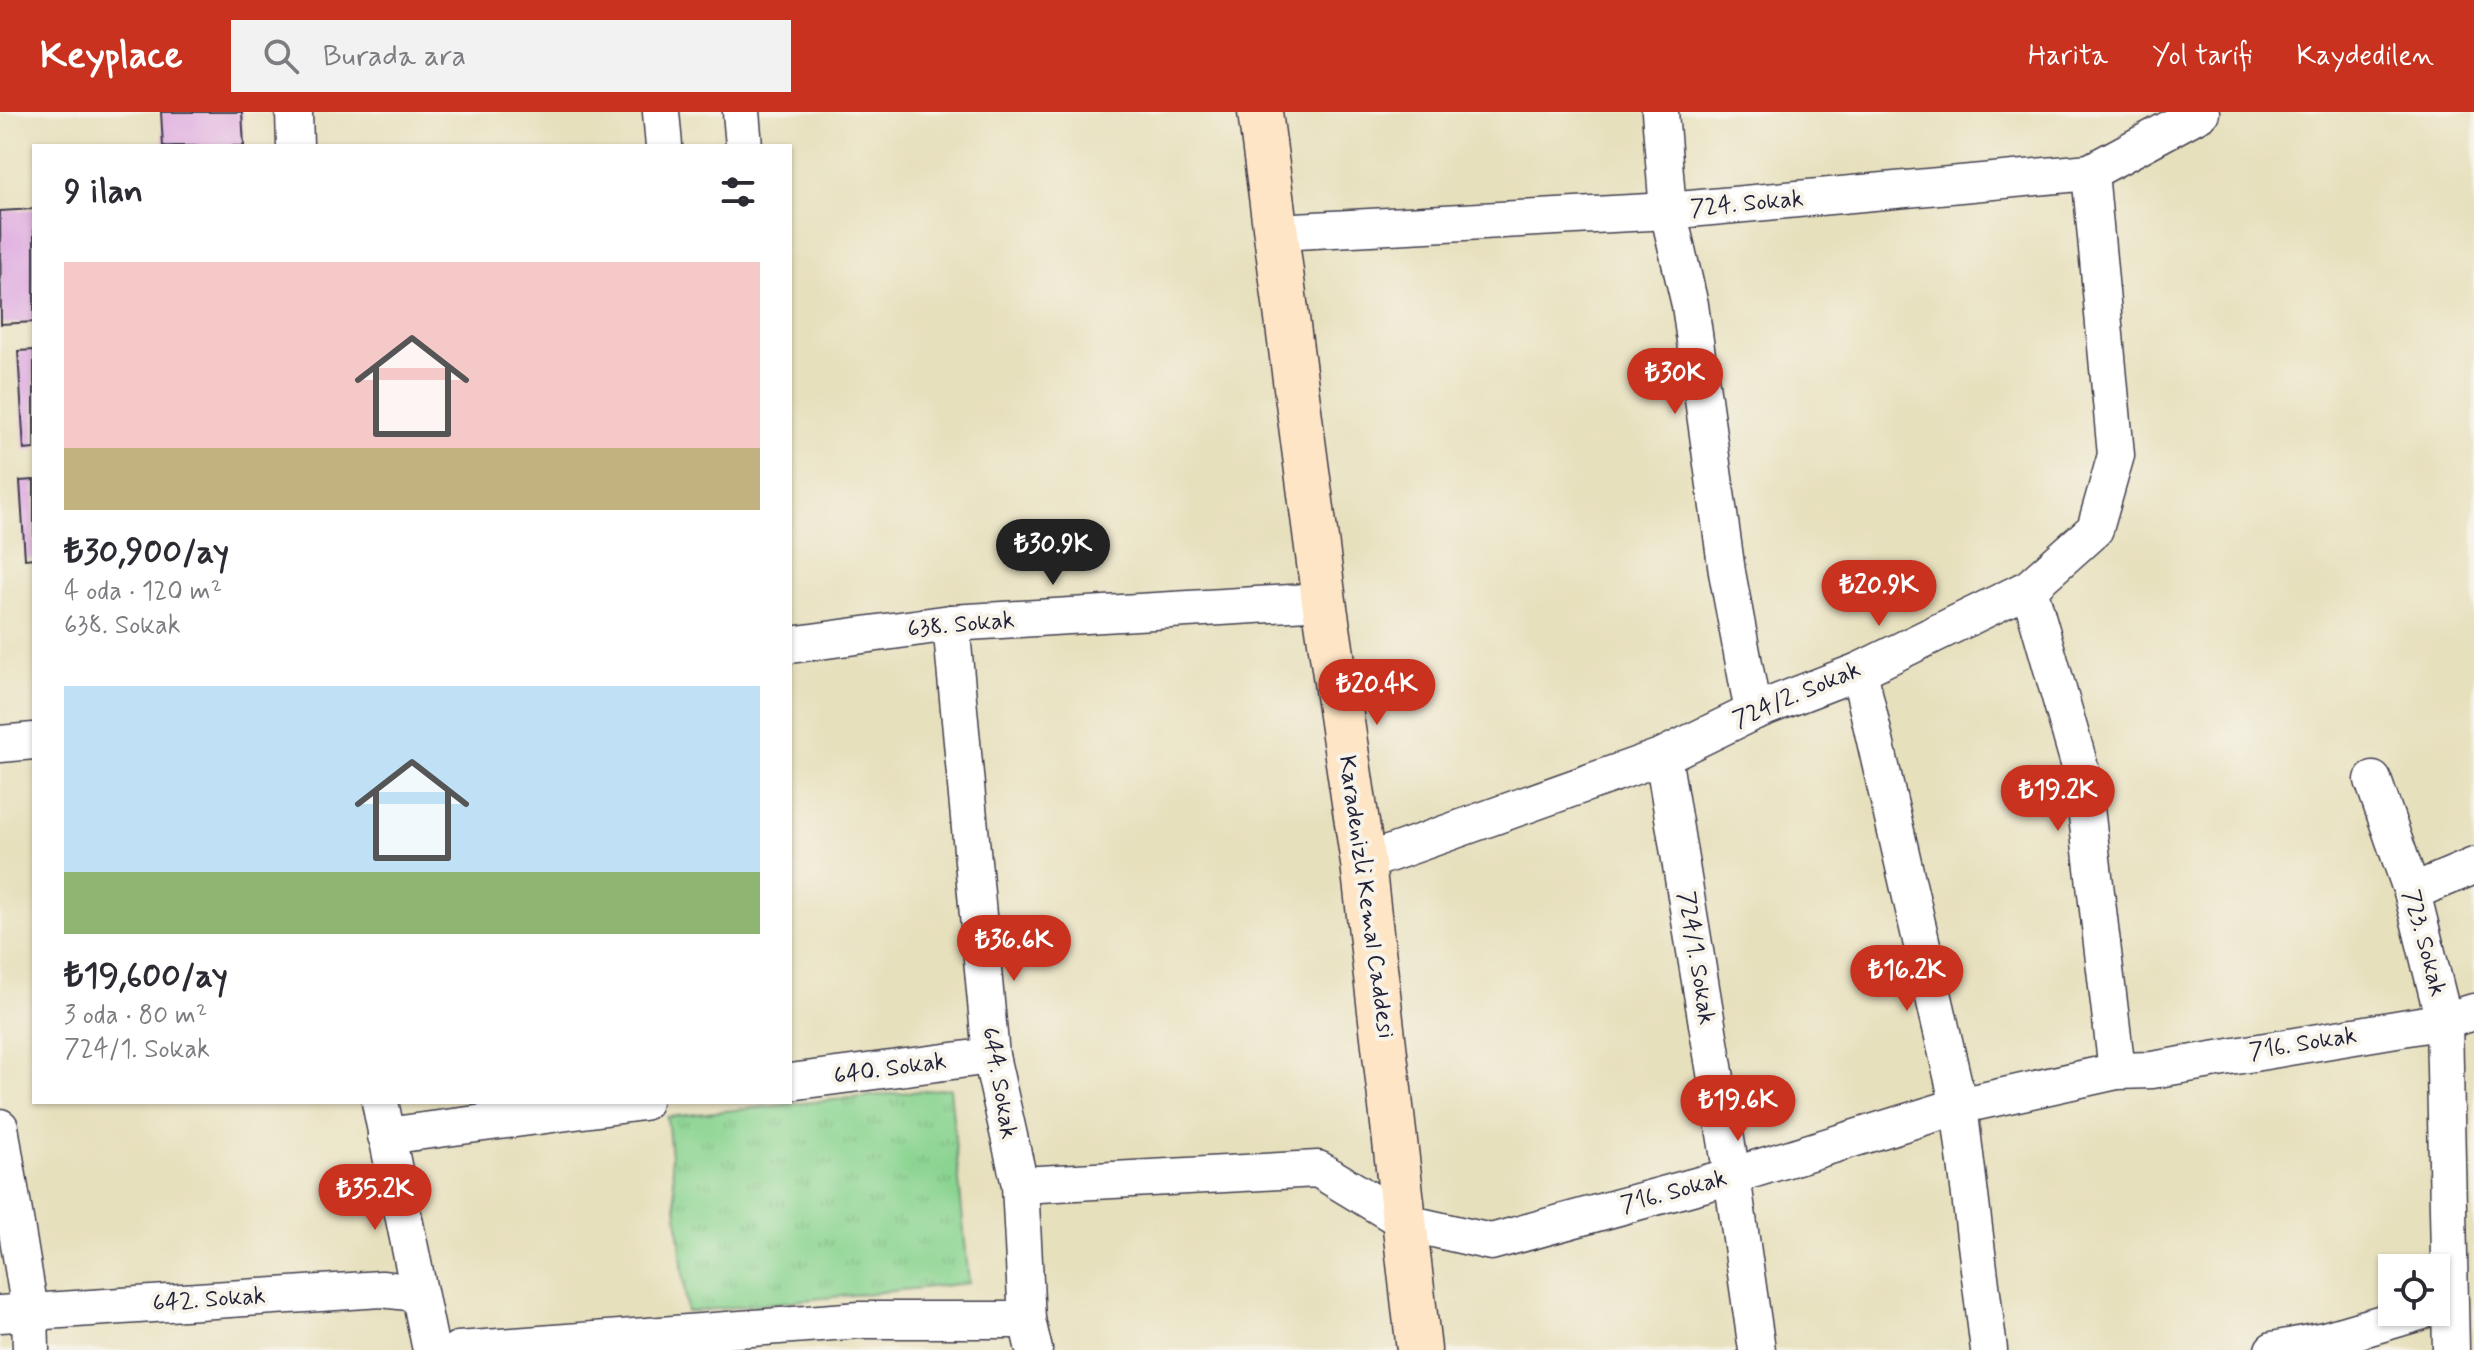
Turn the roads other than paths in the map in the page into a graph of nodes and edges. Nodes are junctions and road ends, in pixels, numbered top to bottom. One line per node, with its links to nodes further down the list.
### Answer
1 (294, 112): 7 (street)
2 (661, 112): 8 (street)
3 (741, 112): 9 (street)
4 (1260, 112): 12 (street, Karadenizli Kemal Caddesi)
5 (1660, 112): 11 (street)
6 (2194, 114): 10 (street, 724. Sokak)
7 (295, 144)
8 (664, 144)
9 (744, 144)
10 (2090, 172): 11 (street, 724. Sokak); 13 (street, 724/2. Sokak)
11 (1668, 211): 12 (street, 724. Sokak); 18 (street)
12 (1277, 232): 14 (street, Karadenizli Kemal Caddesi)
13 (2029, 588): 17 (street, 724/2. Sokak); 28 (street)
14 (1324, 601): 15 (street, 638. Sokak); 23 (street, Karadenizli Kemal Caddesi)
15 (951, 623): 16 (street, 638. Sokak); 27 (street, 644. Sokak)
16 (792, 645)
17 (1859, 671): 18 (street, 724/2. Sokak); 31 (street)
18 (1753, 712): 21 (street, 724/2. Sokak)
19 (32, 741): 20 (street)
20 (0, 744)
21 (1663, 756): 23 (street, 724/2. Sokak); 34 (street, 724/1. Sokak)
22 (2373, 780): 25 (street, 723. Sokak)
23 (1363, 863): 36 (street, Karadenizli Kemal Caddesi)
24 (2474, 866): 25 (street)
25 (2412, 892): 26 (street, 723. Sokak)
26 (2459, 1016): 28 (street, 716. Sokak); 37 (street, 723. Sokak)
27 (991, 1056): 29 (street, 640. Sokak); 35 (street, 644. Sokak)
28 (2117, 1071): 31 (street, 716. Sokak)
29 (792, 1082)
30 (612, 1104): 32 (street)
31 (1959, 1106): 34 (street, 716. Sokak); 49 (street)
32 (383, 1119): 38 (street)
33 (0, 1127): 39 (street)
34 (1732, 1176): 36 (street, 716. Sokak); 48 (street, 724/1. Sokak)
35 (1020, 1185): 36 (street, 716. Sokak); 43 (street, 644. Sokak)
36 (1407, 1223): 47 (street, Karadenizli Kemal Caddesi)
37 (2447, 1254)
38 (418, 1293): 39 (street, 642. Sokak); 45 (street)
39 (15, 1313): 44 (street)
40 (2378, 1324): 50 (street)
41 (2448, 1326): 51 (street, 723. Sokak)
42 (862, 1335): 43 (street); 46 (street)
43 (1030, 1335)
44 (31, 1350)
45 (431, 1350)
46 (458, 1350)
47 (1419, 1350)
48 (1757, 1350)
49 (1989, 1350)
50 (2273, 1350)
51 (2451, 1350)

